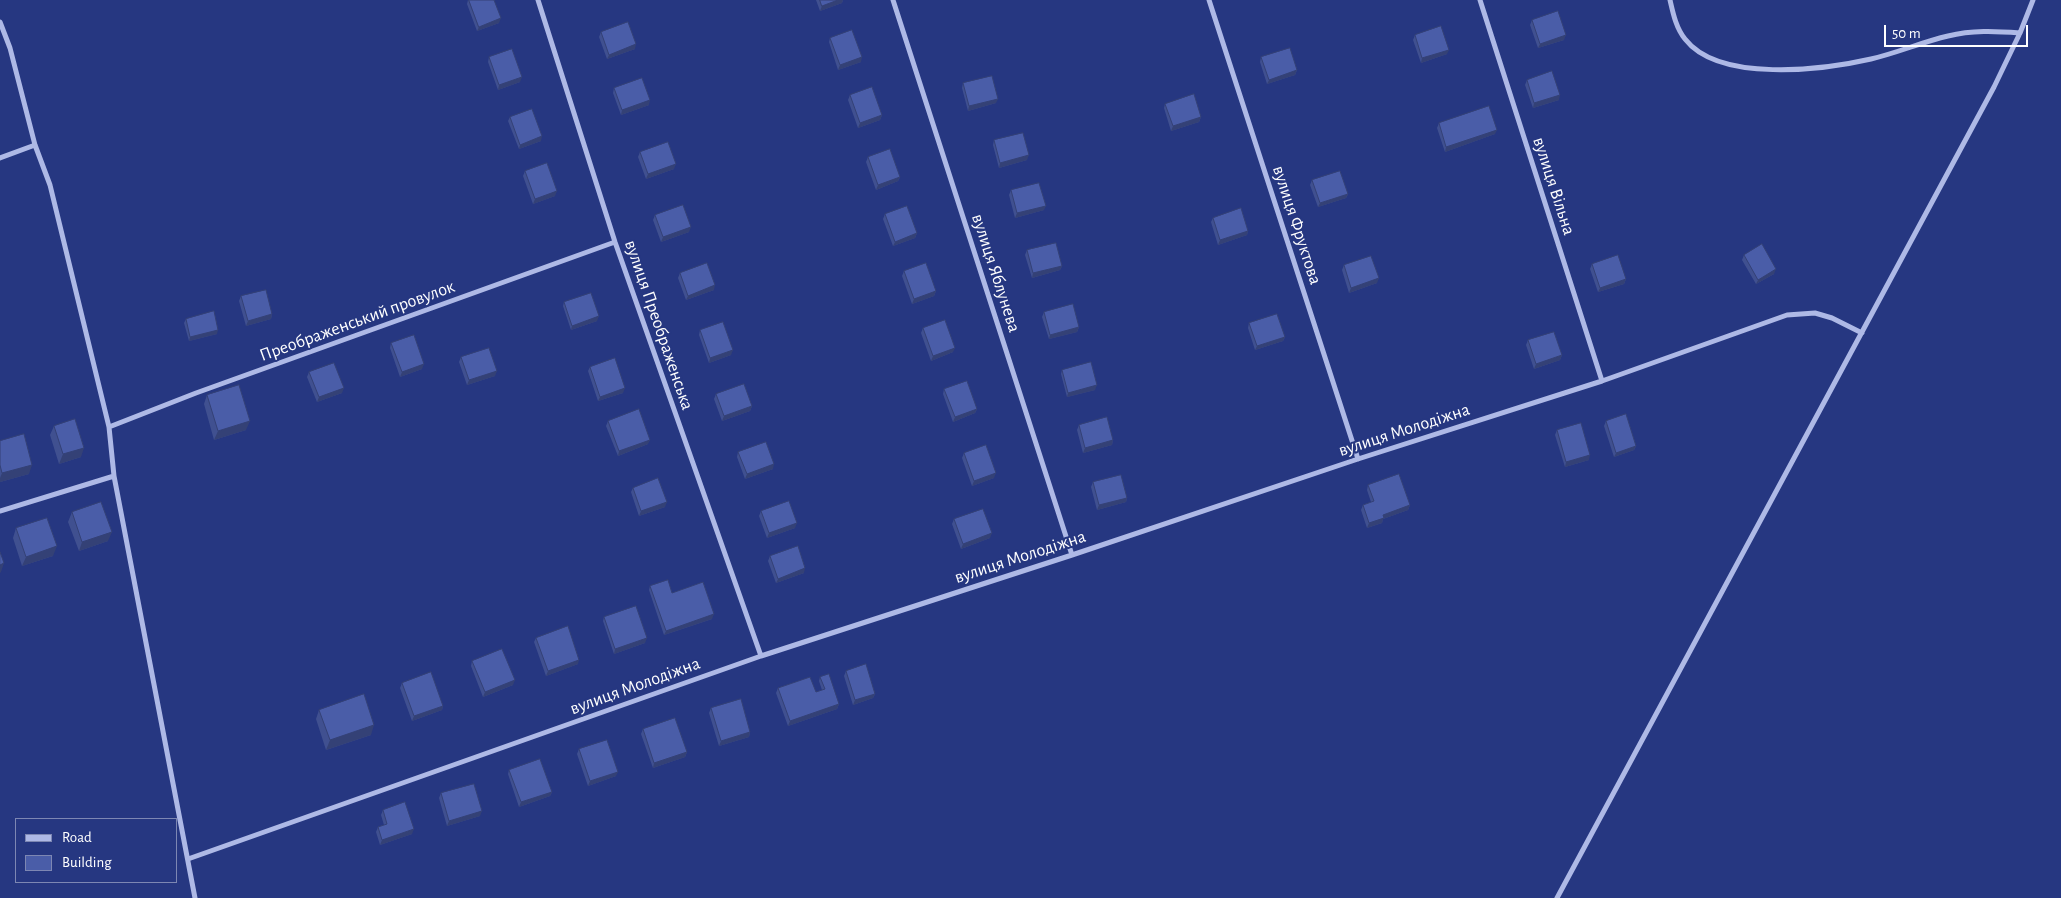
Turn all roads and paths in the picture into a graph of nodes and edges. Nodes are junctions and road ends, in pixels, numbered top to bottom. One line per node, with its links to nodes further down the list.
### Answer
1 (538, 0): 11 (street, вулиця Преображенська)
2 (893, 0): 18 (street, вулиця Яблунева)
3 (1209, 0): 15 (street, вулиця Фруктова)
4 (1480, 0): 13 (street, вулиця Вільна)
5 (1670, 0): 8 (street)
6 (2033, 0): 8 (street)
7 (0, 22): 9 (street)
8 (2020, 33): 12 (street)
9 (35, 145): 10 (street); 14 (street)
10 (0, 158)
11 (615, 242): 14 (street, Преображенський провулок); 19 (street, вулиця Преображенська)
12 (1862, 332): 13 (street, вулиця Молодіжна); 22 (street)
13 (1602, 381): 15 (street, вулиця Молодіжна)
14 (109, 427): 16 (street)
15 (1358, 459): 18 (street, вулиця Молодіжна)
16 (114, 476): 17 (street); 20 (street)
17 (0, 511)
18 (1072, 555): 19 (street, вулиця Молодіжна)
19 (761, 656): 20 (street, вулиця Молодіжна)
20 (188, 859): 21 (street)
21 (194, 898)
22 (1557, 898)

